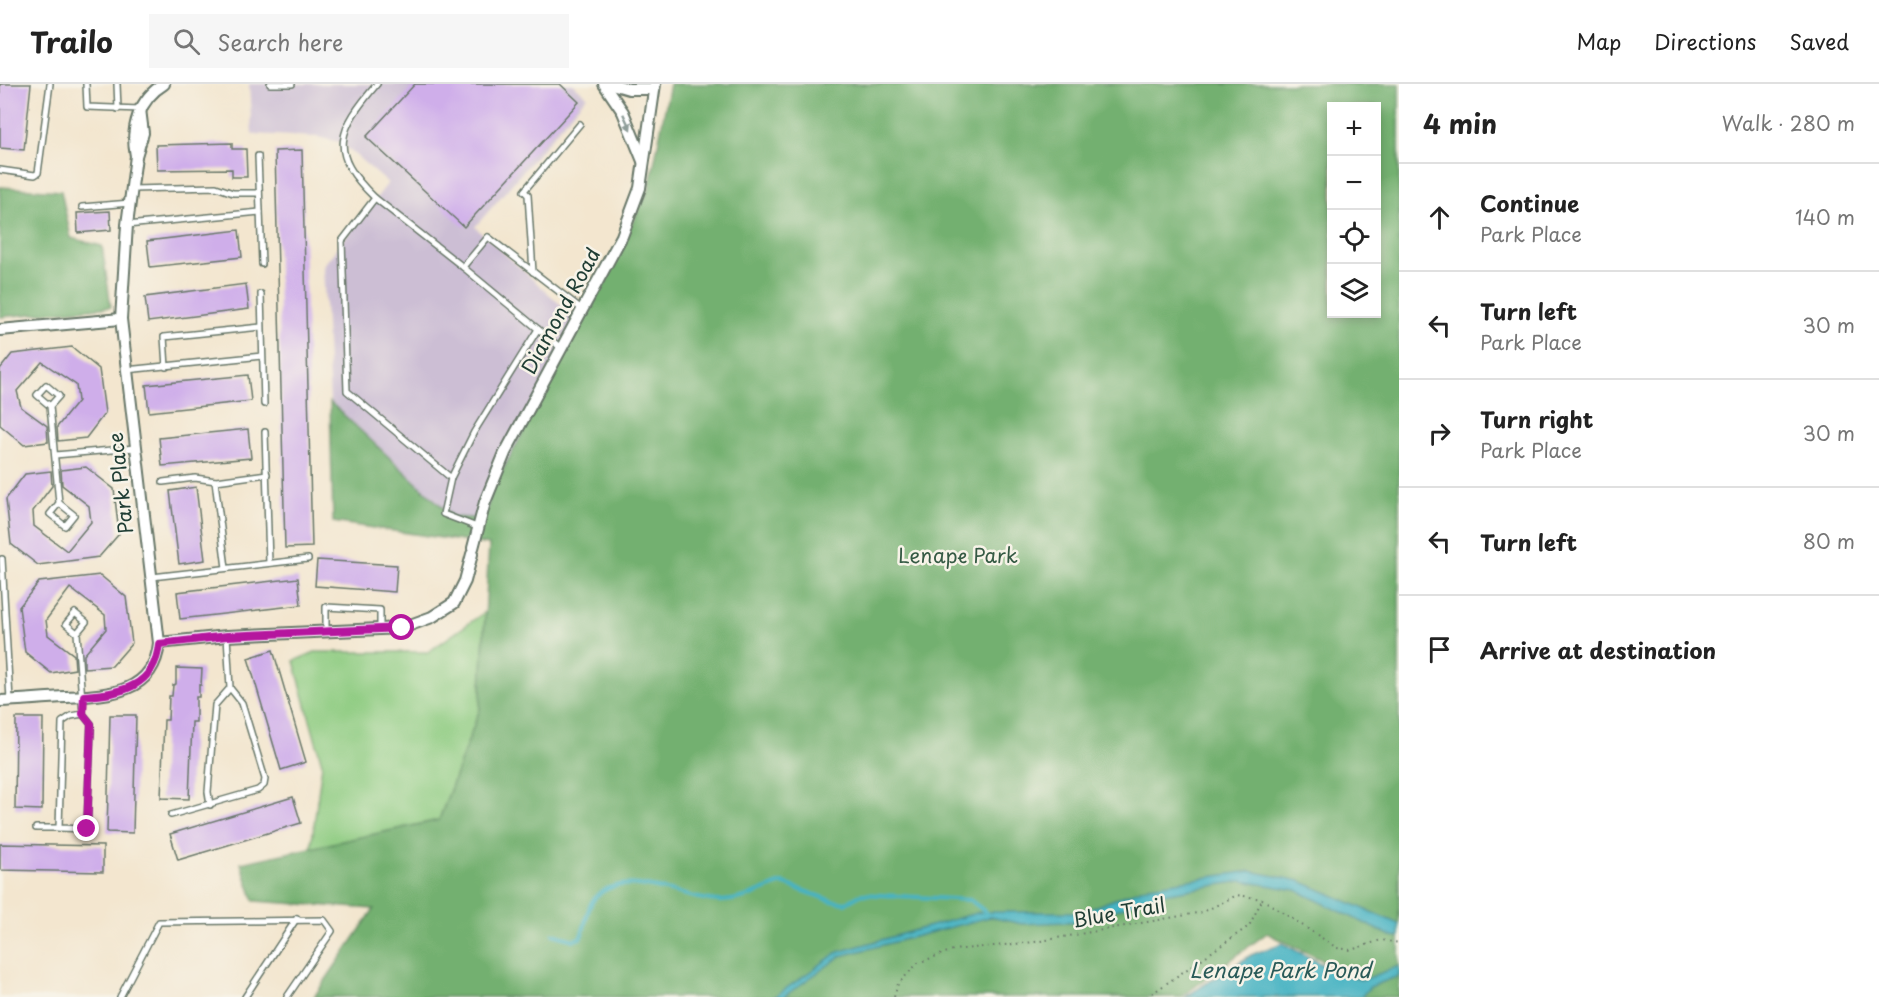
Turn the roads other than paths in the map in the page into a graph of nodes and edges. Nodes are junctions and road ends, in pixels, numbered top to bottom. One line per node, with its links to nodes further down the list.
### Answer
1 (50, 84): 16 (lane)
2 (86, 84): 11 (lane)
3 (117, 84): 11 (lane)
4 (270, 84): 5 (lane)
5 (292, 84)
6 (377, 84): 19 (lane)
7 (604, 84): 15 (street, one-way to 15)
8 (612, 84): 10 (street)
9 (161, 85): 12 (street)
10 (654, 87): 15 (street, Diamond Road)
11 (118, 109): 12 (lane)
12 (140, 109): 17 (street, Park Place)
13 (580, 124): 26 (lane)
14 (258, 156): 18 (lane)
15 (643, 163): 28 (street, Diamond Road)
16 (0, 170)
17 (132, 189): 18 (lane); 20 (street, Park Place)
18 (259, 193): 22 (lane)
19 (375, 198): 25 (lane); 43 (lane)
20 (130, 202): 21 (lane); 23 (street, Park Place)
21 (82, 207)
22 (260, 212): 23 (lane); 24 (lane)
23 (127, 225): 29 (street, Park Place)
24 (262, 264)
25 (463, 267): 26 (lane); 31 (lane)
26 (533, 272): 28 (lane)
27 (261, 294): 30 (lane)
28 (583, 310): 33 (street, Diamond Road)
29 (121, 319): 32 (street); 36 (street, Park Place)
30 (261, 327): 34 (lane); 35 (lane)
31 (538, 329): 33 (lane); 43 (lane)
32 (0, 330)
33 (561, 348): 47 (street, Diamond Road)
34 (262, 356): 35 (lane); 37 (lane)
35 (166, 367): 36 (lane)
36 (126, 370): 40 (street, Park Place)
37 (264, 404)
38 (50, 406): 41 (lane)
39 (265, 432): 42 (lane)
40 (135, 448): 41 (lane); 52 (street, Park Place)
41 (56, 455): 46 (lane)
42 (267, 474): 44 (lane); 50 (lane)
43 (451, 478): 47 (lane)
44 (215, 481): 45 (lane); 51 (lane)
45 (164, 482)
46 (59, 503): 46 (lane)
47 (477, 527): 53 (street, Diamond Road)
48 (2, 559): 60 (lane)
49 (308, 559): 50 (lane)
50 (269, 563): 51 (lane)
51 (226, 568): 52 (lane)
52 (150, 577): 57 (street, Park Place)
53 (381, 629): 54 (street); 54 (lane)
54 (326, 631): 56 (street)
55 (77, 633): 59 (lane)
56 (227, 636): 57 (street); 58 (lane)
57 (159, 644): 59 (street)
58 (230, 688): 62 (lane); 62 (lane)
59 (84, 696): 60 (street); 61 (lane)
60 (5, 700)
61 (83, 714): 65 (lane); 65 (lane)
62 (210, 805): 63 (lane)
63 (171, 815)
64 (36, 828): 65 (lane)
65 (59, 828)
66 (297, 918): 67 (lane); 68 (lane); 69 (lane)
67 (120, 997)
68 (245, 997)
69 (286, 997)

